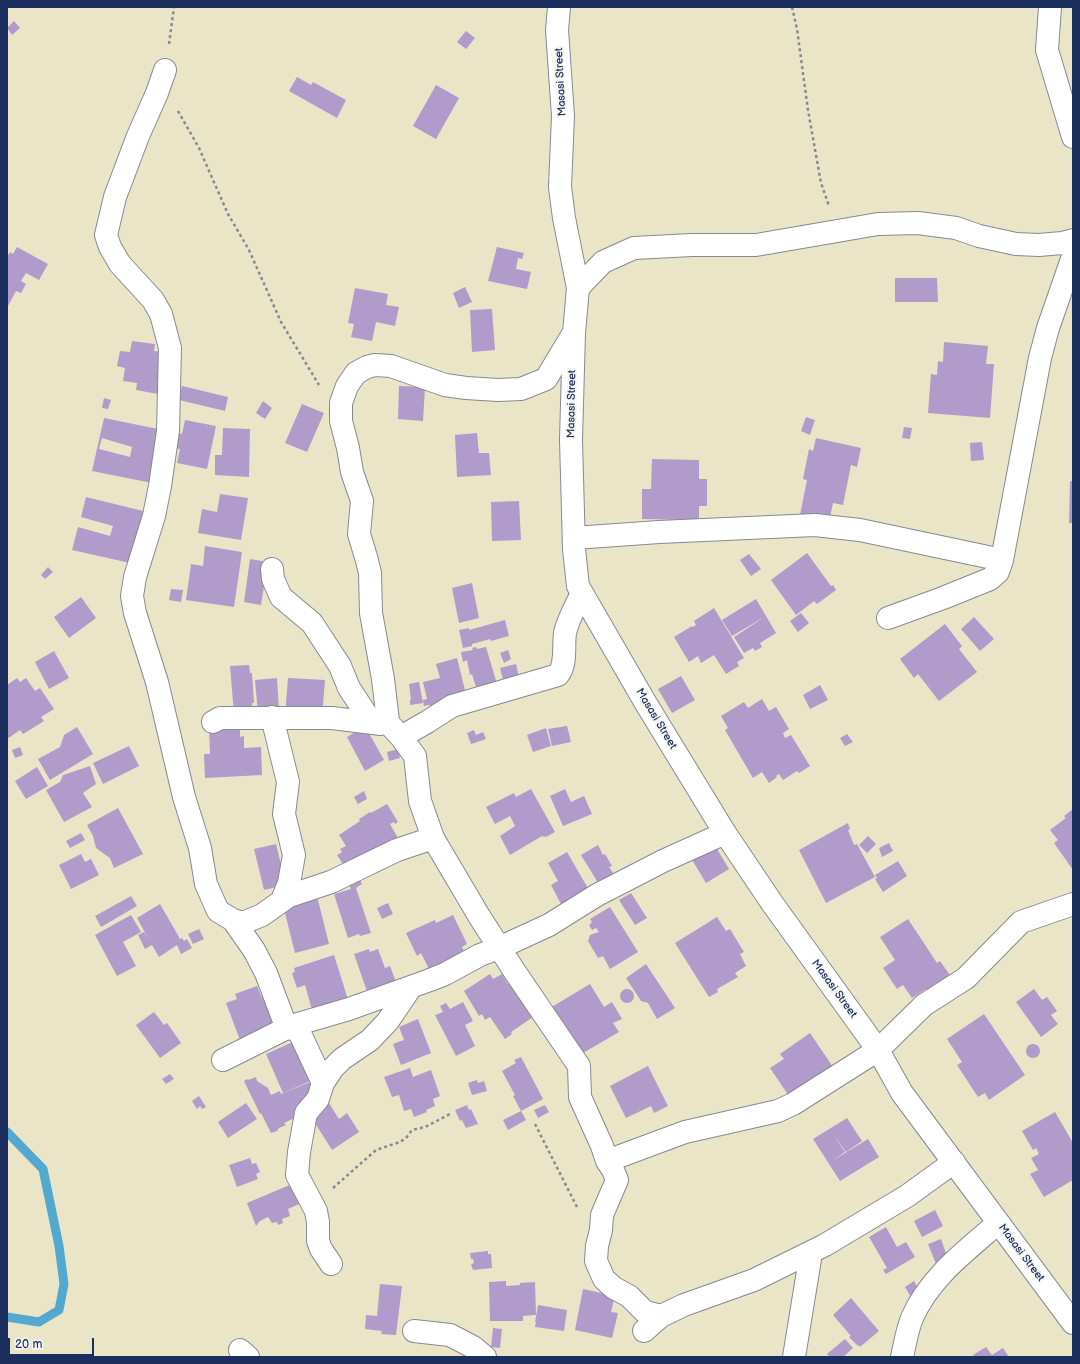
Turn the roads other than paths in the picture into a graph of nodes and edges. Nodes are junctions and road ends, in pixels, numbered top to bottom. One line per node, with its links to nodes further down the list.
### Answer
1 (559, 7): 7 (street, Masasi Street)
2 (1050, 7): 4 (street)
3 (165, 70): 21 (street)
4 (1073, 137)
5 (1073, 240): 7 (street)
6 (1073, 256): 10 (street)
7 (578, 288): 8 (street, Masasi Street)
8 (574, 333): 9 (street, Masasi Street); 16 (street)
9 (574, 538): 10 (street); 12 (street, Masasi Street)
10 (1002, 560): 13 (street)
11 (272, 569): 16 (street)
12 (582, 593): 16 (street); 17 (street, Masasi Street)
13 (888, 618)
14 (272, 717): 15 (street); 16 (street); 19 (street)
15 (213, 722)
16 (388, 728): 18 (street)
17 (725, 833): 22 (street); 25 (street, Masasi Street)
18 (433, 838): 19 (street); 22 (street)
19 (282, 900): 21 (street)
20 (1073, 904): 25 (street)
21 (233, 920): 24 (street)
22 (499, 948): 23 (street); 28 (street)
23 (411, 987): 24 (street); 27 (street)
24 (291, 1027): 26 (street); 27 (street)
25 (878, 1050): 28 (street); 29 (street, Masasi Street)
26 (223, 1060)
27 (323, 1083): 32 (street)
28 (607, 1161): 33 (street)
29 (954, 1162): 30 (street, Masasi Street); 31 (street)
30 (998, 1223): 34 (street, Masasi Street); 39 (street)
31 (811, 1253): 33 (street); 38 (street)
32 (331, 1264)
33 (660, 1316): 36 (street)
34 (1073, 1323)
35 (414, 1331): 37 (street)
36 (644, 1331)
37 (485, 1357)
38 (794, 1357)
39 (902, 1357)

